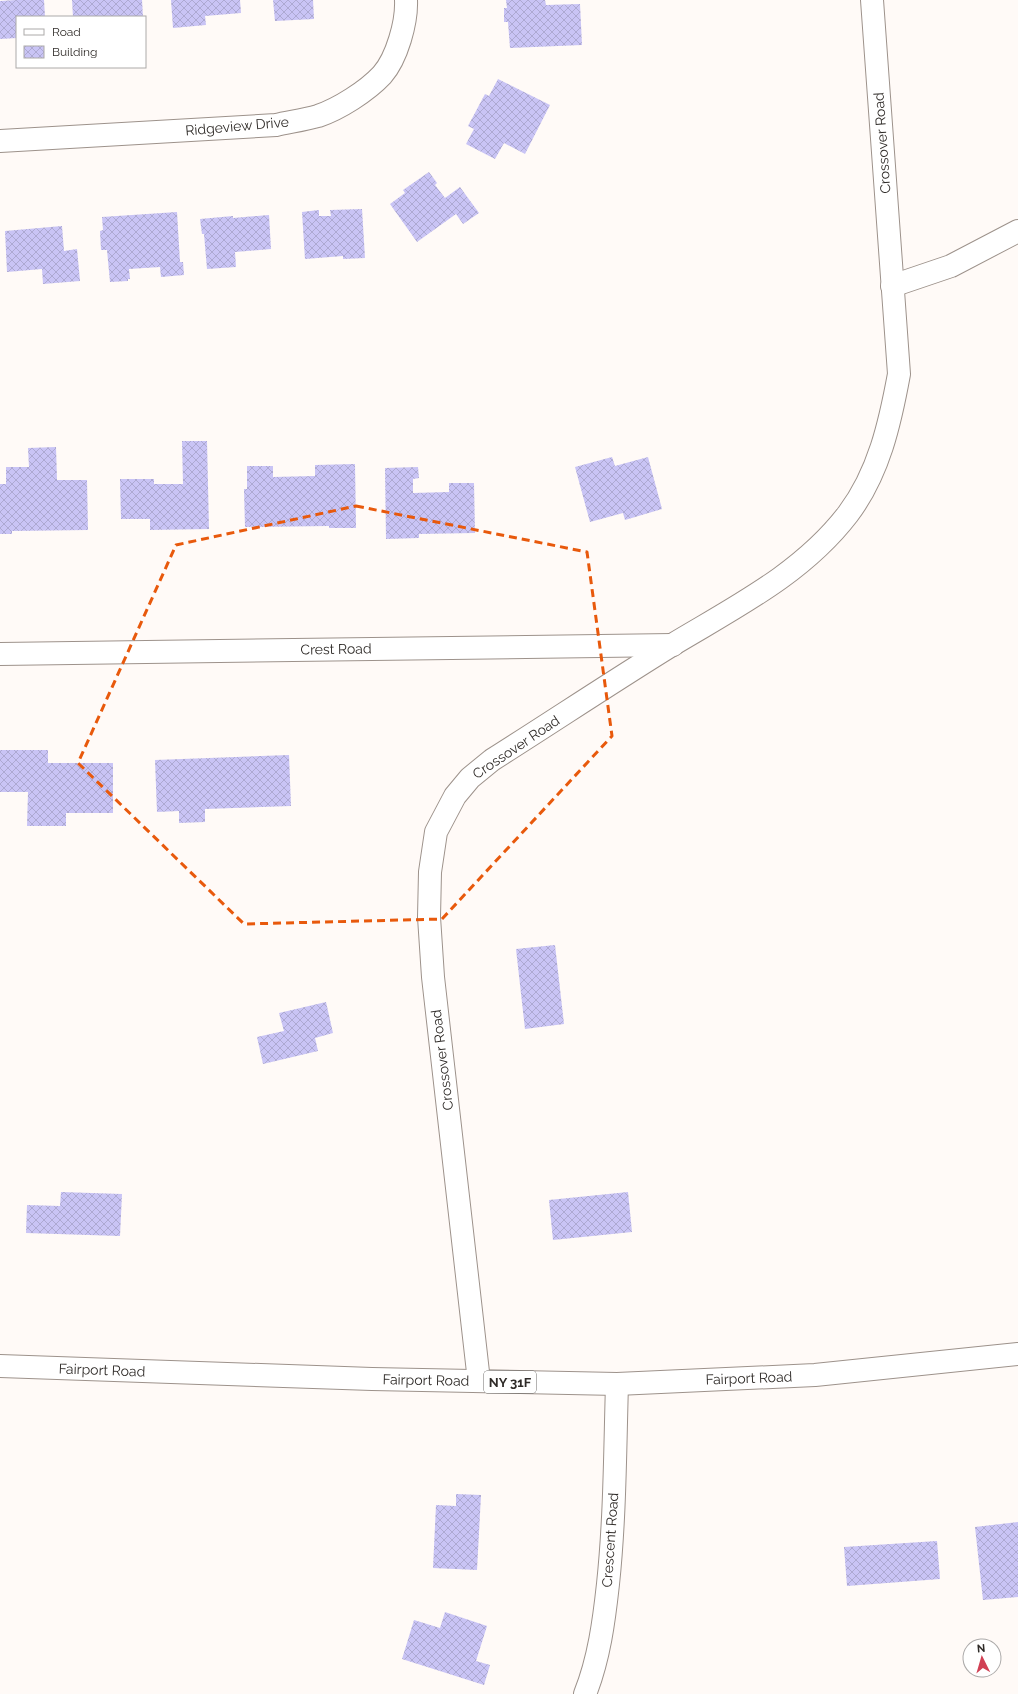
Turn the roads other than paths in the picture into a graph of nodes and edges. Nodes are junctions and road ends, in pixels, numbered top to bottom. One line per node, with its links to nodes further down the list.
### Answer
1 (406, 0): 3 (street, Ridgeview Drive)
2 (872, 0): 5 (street, Crossover Road)
3 (0, 141)
4 (1018, 231): 5 (street)
5 (892, 286): 6 (street, Crossover Road)
6 (673, 645): 7 (street, Crest Road); 10 (street, Crossover Road)
7 (0, 654)
8 (1018, 1354): 11 (street, Fairport Road / NY 31F)
9 (0, 1366): 10 (street, Fairport Road / NY 31F)
10 (479, 1381): 11 (street, Fairport Road / NY 31F)
11 (617, 1384): 12 (street, Crescent Road)
12 (585, 1694)

